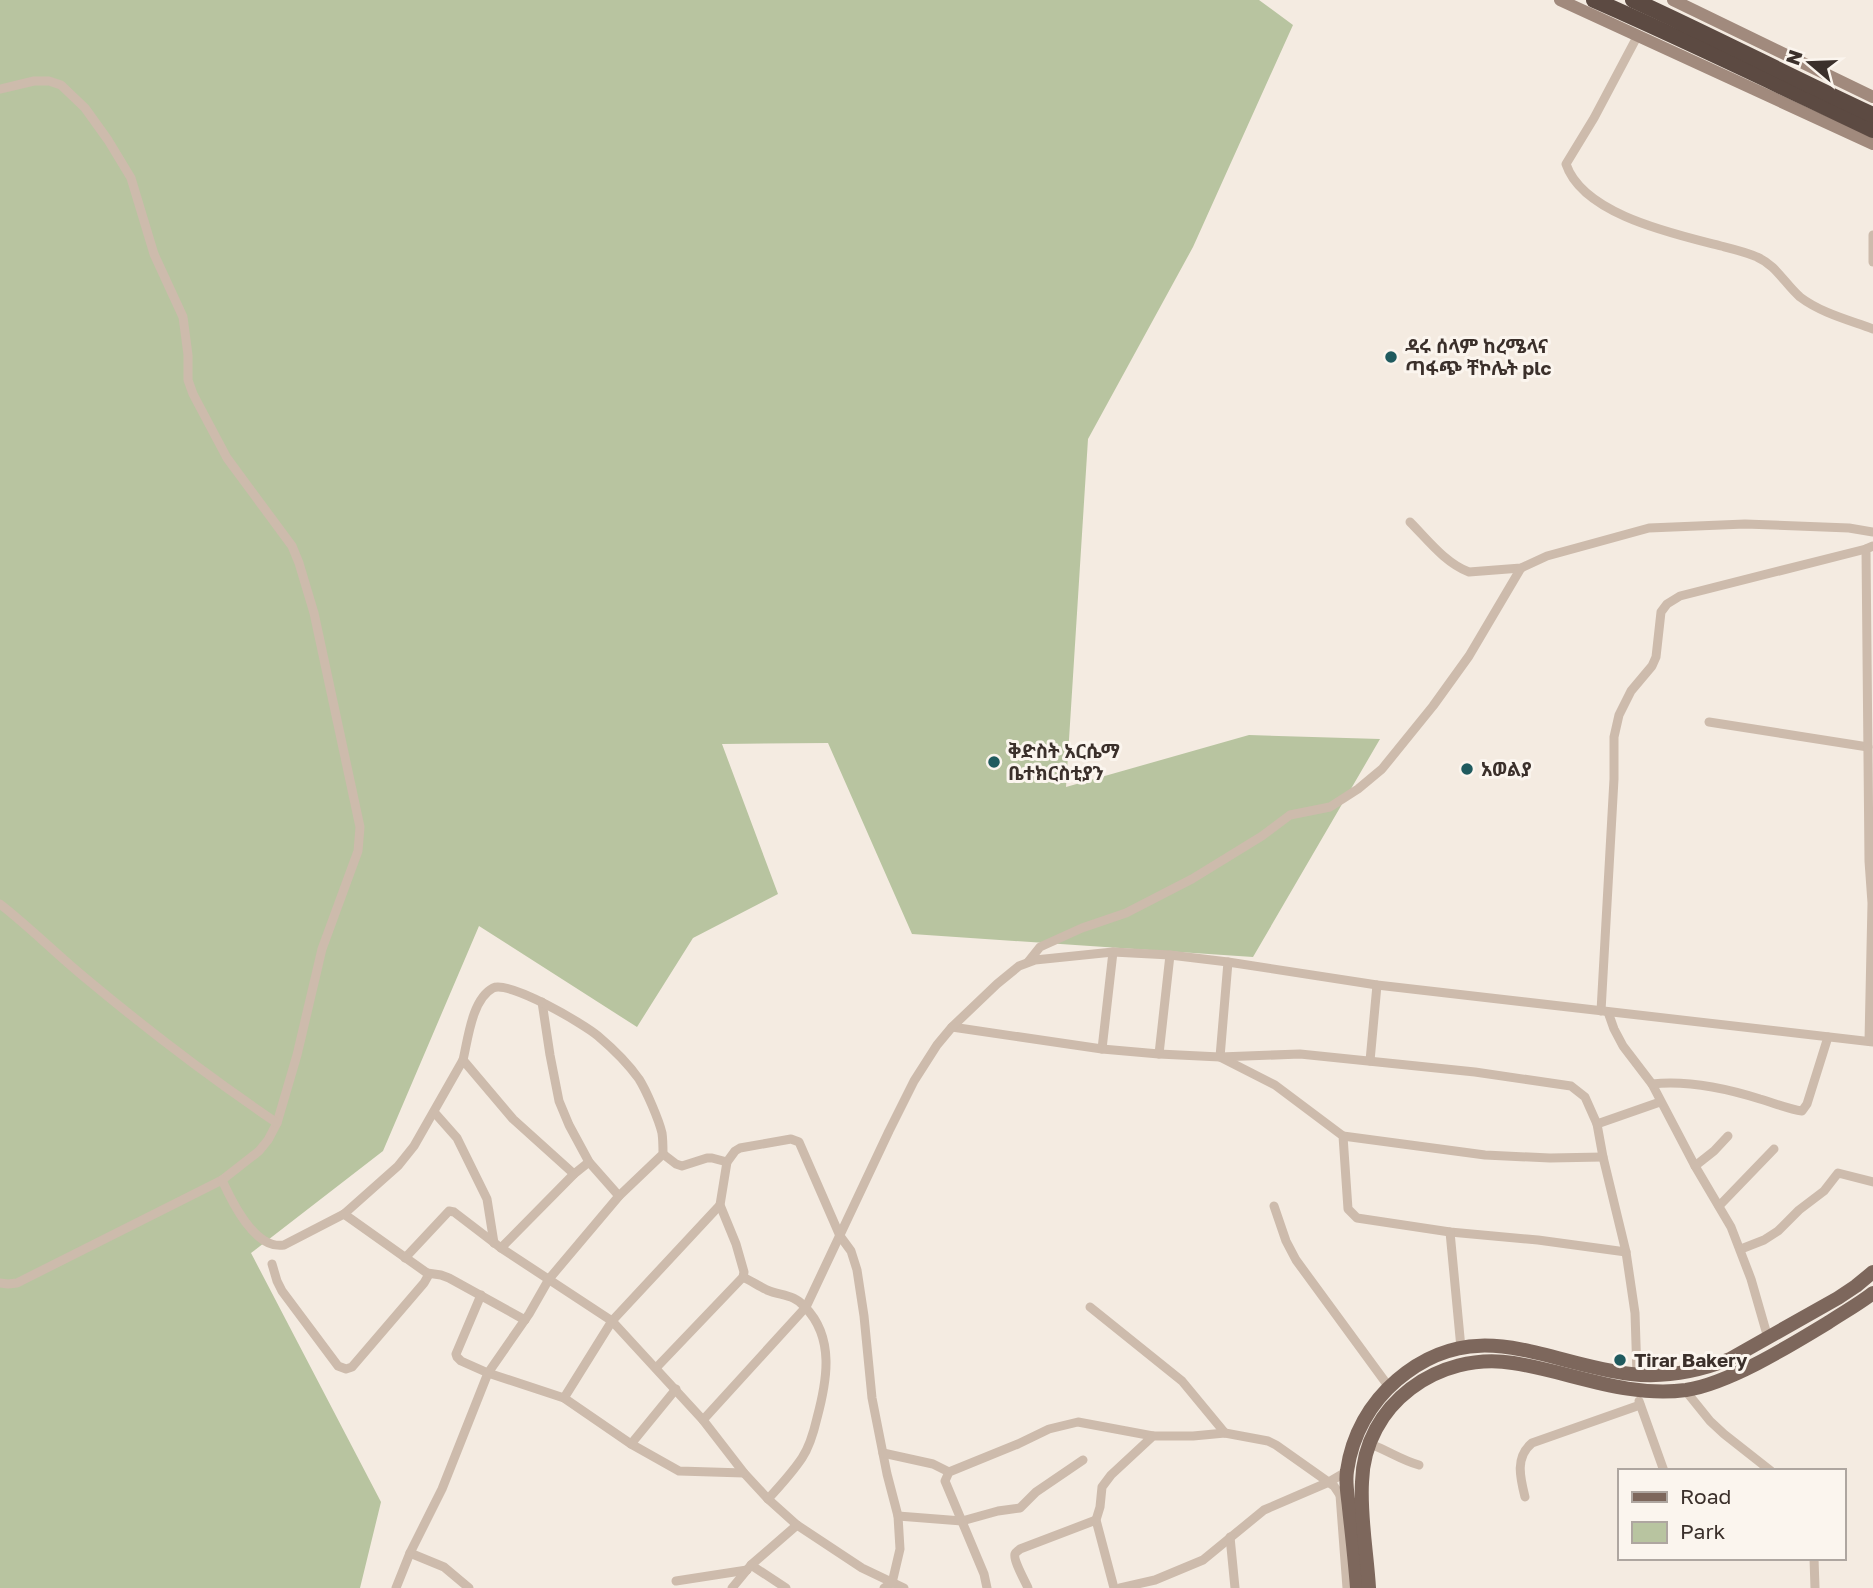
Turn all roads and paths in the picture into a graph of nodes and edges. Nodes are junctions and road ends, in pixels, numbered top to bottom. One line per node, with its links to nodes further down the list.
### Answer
1 (1560, 0): 5 (main road)
2 (1594, 0): 9 (highway)
3 (1633, 0): 8 (highway)
4 (1673, 0): 7 (main road)
5 (1637, 35): 10 (main road); 13 (street)
6 (0, 89): 40 (street)
7 (1873, 97)
8 (1873, 115)
9 (1873, 130)
10 (1873, 144)
11 (1873, 235): 12 (street)
12 (1873, 262)
13 (1873, 329)
14 (1410, 522): 17 (street)
15 (1873, 531): 17 (street)
16 (1869, 548): 19 (street); 28 (street)
17 (1521, 568): 25 (street)
18 (1709, 722): 19 (street)
19 (1868, 747): 20 (street)
20 (1871, 801): 31 (street)
21 (0, 904): 40 (street)
22 (1113, 952): 23 (street); 25 (street); 32 (street)
23 (1170, 955): 24 (street); 33 (street)
24 (1228, 962): 26 (street); 34 (street)
25 (1027, 963): 29 (street)
26 (1377, 985): 28 (street); 36 (street)
27 (542, 1002): 35 (street); 45 (street); 47 (street)
28 (1604, 1012): 30 (street); 37 (street)
29 (953, 1027): 32 (street); 59 (street)
30 (1829, 1037): 31 (street); 37 (street)
31 (1871, 1042)
32 (1102, 1049): 33 (street)
33 (1159, 1054): 34 (street)
34 (1220, 1057): 36 (street); 42 (street)
35 (463, 1060): 39 (street); 50 (street)
36 (1370, 1061): 41 (street)
37 (1652, 1084): 38 (street)
38 (1660, 1102): 41 (street); 49 (street)
39 (434, 1112): 57 (street); 60 (street)
40 (277, 1123): 51 (street)
41 (1597, 1124): 46 (street)
42 (1343, 1136): 46 (street); 58 (street)
43 (1728, 1136): 49 (street)
44 (1774, 1149): 56 (street)
45 (663, 1154): 48 (street); 53 (street)
46 (1602, 1157): 62 (street)
47 (589, 1162): 50 (street); 53 (street)
48 (727, 1162): 54 (street); 59 (street)
49 (1695, 1166): 56 (street)
50 (574, 1174): 60 (street)
51 (222, 1180): 57 (street); 69 (street)
52 (1873, 1181): 61 (street)
53 (619, 1196): 68 (street)
54 (720, 1205): 67 (street); 75 (street)
55 (1273, 1206): 83 (street)
56 (1719, 1206): 61 (street)
57 (344, 1214): 63 (street)
58 (1450, 1232): 62 (street); 77 (street)
59 (840, 1236): 72 (street); 95 (street)
60 (497, 1246): 63 (street); 68 (street)
61 (1741, 1249): 76 (street)
62 (1626, 1252): 81 (street)
63 (405, 1258): 66 (street)
64 (272, 1264): 66 (street)
65 (1873, 1272): 76 (main road)
66 (427, 1273): 71 (street)
67 (743, 1277): 72 (street); 78 (street)
68 (549, 1279): 74 (street); 75 (street)
69 (0, 1283)
70 (1873, 1293): 82 (main road)
71 (481, 1295): 74 (street); 80 (street)
72 (806, 1307): 89 (street); 106 (street)
73 (1090, 1307): 91 (street)
74 (524, 1321): 80 (street)
75 (612, 1321): 78 (street); 87 (street)
76 (1768, 1338): 79 (main road)
77 (1461, 1348): 81 (main road); 83 (main road)
78 (656, 1368): 84 (street)
79 (1696, 1369): 81 (main road); 82 (main road)
80 (488, 1373): 87 (street); 112 (street)
81 (1637, 1375)
82 (1702, 1385): 86 (main road)
83 (1389, 1387): 90 (main road)
84 (677, 1389): 89 (street); 94 (street)
85 (1634, 1390): 86 (main road); 88 (street); 93 (main road)
86 (1685, 1390): 99 (street)
87 (564, 1398): 94 (street)
88 (1640, 1405): 98 (street); 105 (street)
89 (703, 1420): 101 (street)
90 (1358, 1431): 93 (main road); 102 (main road)
91 (1225, 1433): 92 (street); 103 (street)
92 (1153, 1436): 100 (street); 108 (street)
93 (1371, 1440): 97 (street); 129 (main road)
94 (631, 1444): 101 (street)
95 (883, 1453): 100 (street); 107 (street)
96 (1083, 1461): 109 (street)
97 (1419, 1465)
98 (1663, 1469)
99 (1769, 1469)
100 (949, 1472): 109 (street)
101 (744, 1473): 106 (street)
102 (1346, 1475): 103 (street); 104 (street); 128 (main road)
103 (1329, 1482): 104 (street); 111 (street)
104 (1340, 1495): 127 (street)
105 (1525, 1497)
106 (768, 1499): 110 (street)
107 (898, 1517): 109 (street); 116 (street)
108 (1096, 1520): 123 (street); 124 (street)
109 (962, 1521): 122 (street)
110 (797, 1525): 114 (street); 116 (street)
111 (1230, 1536): 125 (street); 126 (street)
112 (410, 1553): 117 (street); 118 (street)
113 (1814, 1560): 130 (street)
114 (749, 1567): 115 (street); 119 (street); 120 (street)
115 (676, 1581)
116 (888, 1586): 121 (street)
117 (396, 1588)
118 (469, 1588)
119 (732, 1588)
120 (786, 1588)
121 (904, 1588)
122 (987, 1588)
123 (1028, 1588)
124 (1114, 1588)
125 (1120, 1588)
126 (1235, 1588)
127 (1347, 1588)
128 (1357, 1588)
129 (1369, 1588)
130 (1815, 1588)

